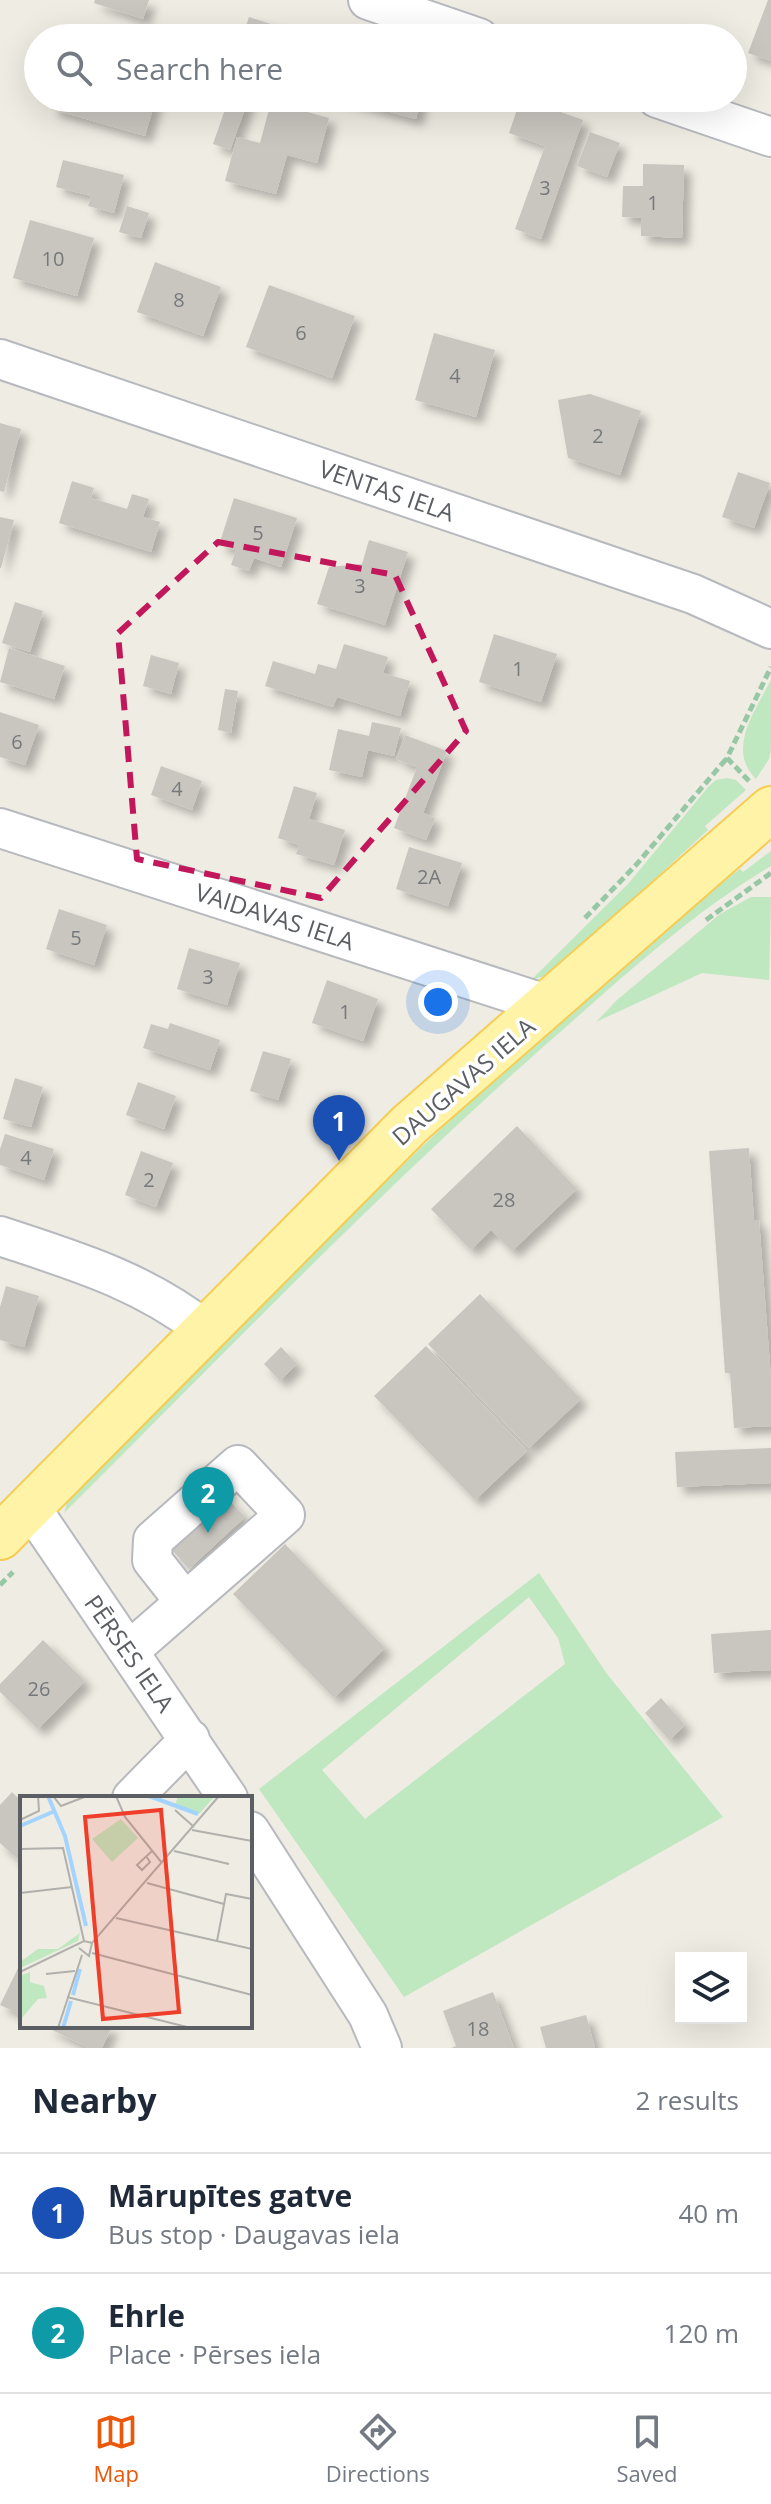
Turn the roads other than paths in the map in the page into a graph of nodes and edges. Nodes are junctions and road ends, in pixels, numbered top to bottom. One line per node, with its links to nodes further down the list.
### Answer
1 (368, 0): 2 (street)
2 (438, 24)
3 (698, 112): 4 (street)
4 (771, 137)
5 (0, 359): 6 (street, VENTAS IELA)
6 (771, 629)
7 (762, 797): 9 (main road, DAUGAVAS IELA)
8 (0, 828): 9 (street, VAIDAVAS IELA)
9 (549, 1005): 11 (main road, DAUGAVAS IELA)
10 (0, 1236): 11 (street)
11 (204, 1329): 12 (main road, DAUGAVAS IELA)
12 (15, 1522): 14 (street, PĒRSES IELA)
13 (185, 1602): 14 (street)
14 (129, 1651): 15 (street, PĒRSES IELA)
15 (190, 1739): 16 (street); 17 (street, PĒRSES IELA)
16 (134, 1796)
17 (227, 1796)
18 (252, 1834): 19 (street)
19 (382, 2048)

